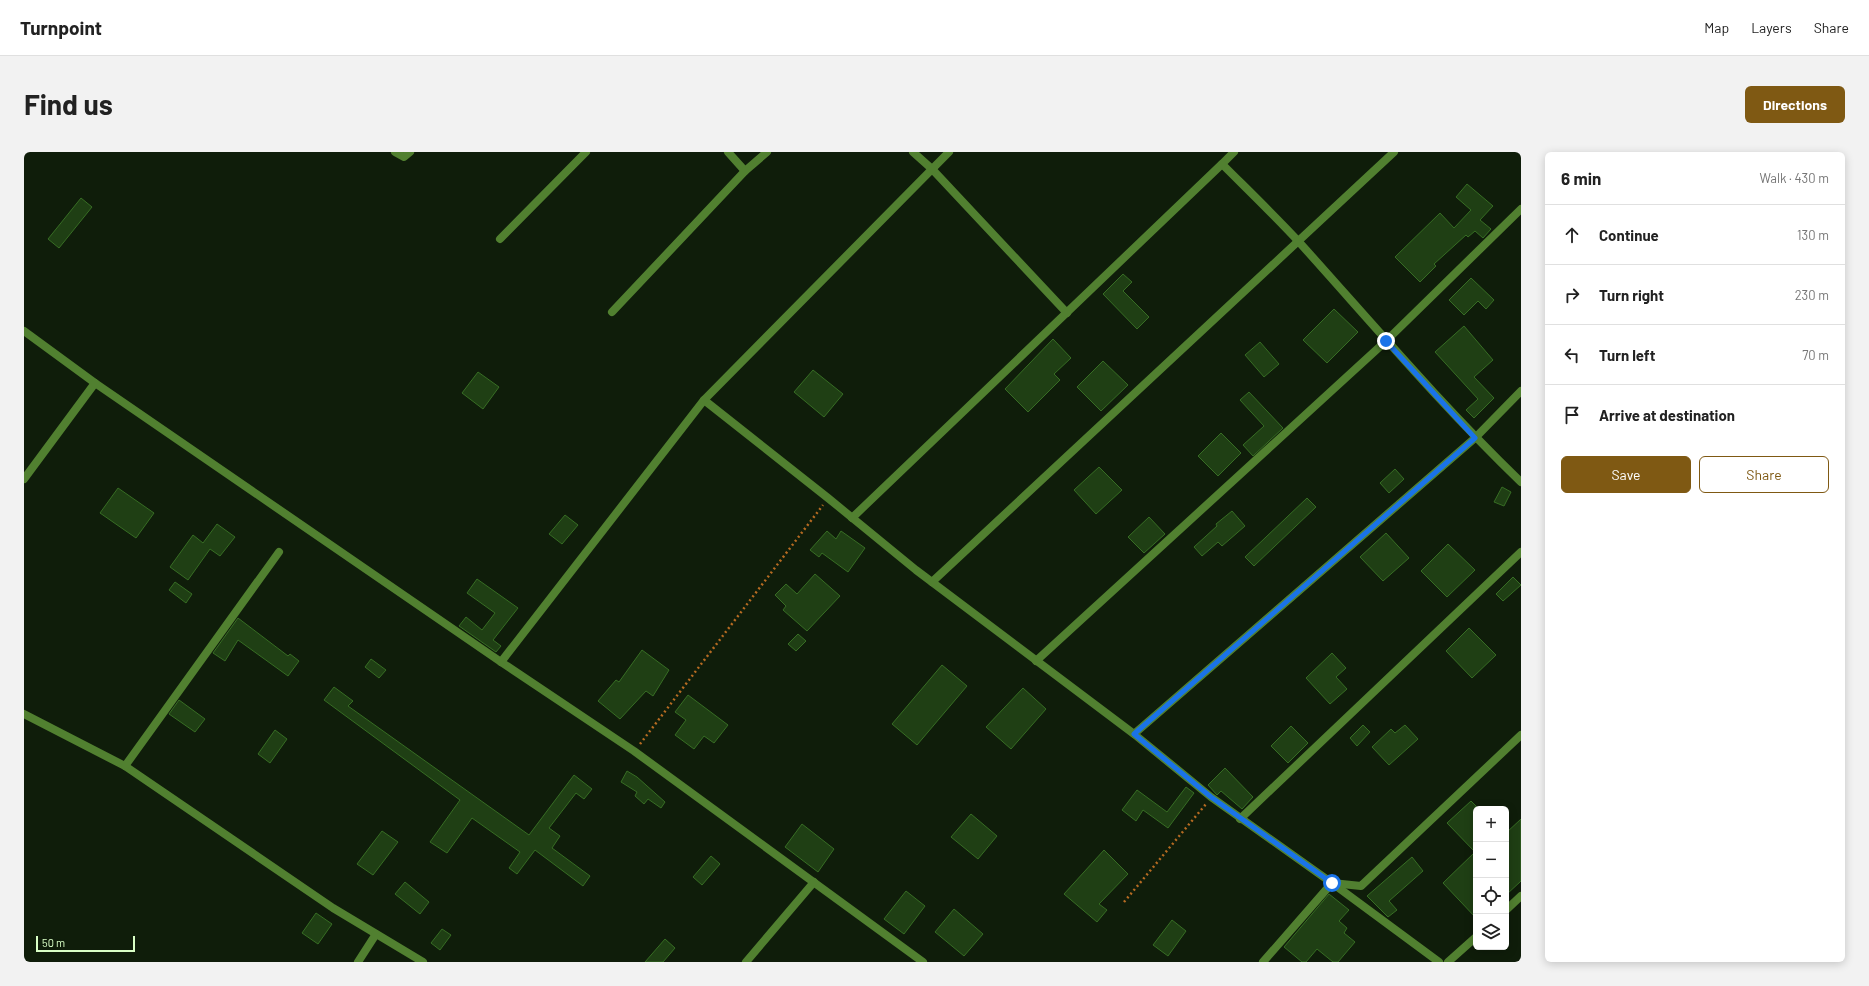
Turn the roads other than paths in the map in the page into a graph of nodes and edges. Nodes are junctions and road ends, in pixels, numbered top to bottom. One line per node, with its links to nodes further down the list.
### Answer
1 (396, 152): 2 (street)
2 (410, 152)
3 (586, 152): 14 (street)
4 (728, 152): 12 (street)
5 (766, 152): 12 (street)
6 (913, 152): 11 (street)
7 (949, 152): 11 (street)
8 (1234, 152): 10 (street)
9 (1394, 152): 15 (street)
10 (1222, 164): 15 (street); 17 (street)
11 (932, 169): 17 (street); 22 (street)
12 (745, 171): 16 (street)
13 (1521, 209): 19 (street)
14 (500, 239)
15 (1298, 241): 19 (street); 29 (street)
16 (612, 312)
17 (1067, 313): 26 (street)
18 (24, 331): 20 (street)
19 (1386, 341): 23 (street); 30 (street)
20 (95, 382): 24 (street); 31 (street)
21 (1521, 391): 23 (street)
22 (704, 400): 26 (street); 31 (street)
23 (1475, 438): 25 (street); 33 (street)
24 (24, 479)
25 (1521, 482)
26 (852, 518): 29 (street)
27 (279, 552): 35 (street)
28 (1521, 552): 36 (street)
29 (932, 582): 30 (street)
30 (1036, 661): 33 (street)
31 (501, 662): 37 (street)
32 (24, 714): 35 (street)
33 (1134, 734): 36 (street)
34 (1521, 735): 38 (street)
35 (125, 766): 41 (street)
36 (1240, 819): 38 (street)
37 (814, 882): 45 (street); 46 (street)
38 (1332, 883): 47 (street); 48 (street)
39 (1521, 896): 40 (street)
40 (1509, 907)
41 (376, 934): 43 (street); 44 (street)
42 (1473, 940): 49 (street)
43 (358, 962)
44 (423, 962)
45 (746, 962)
46 (923, 962)
47 (1262, 962)
48 (1439, 962)
49 (1448, 962)

